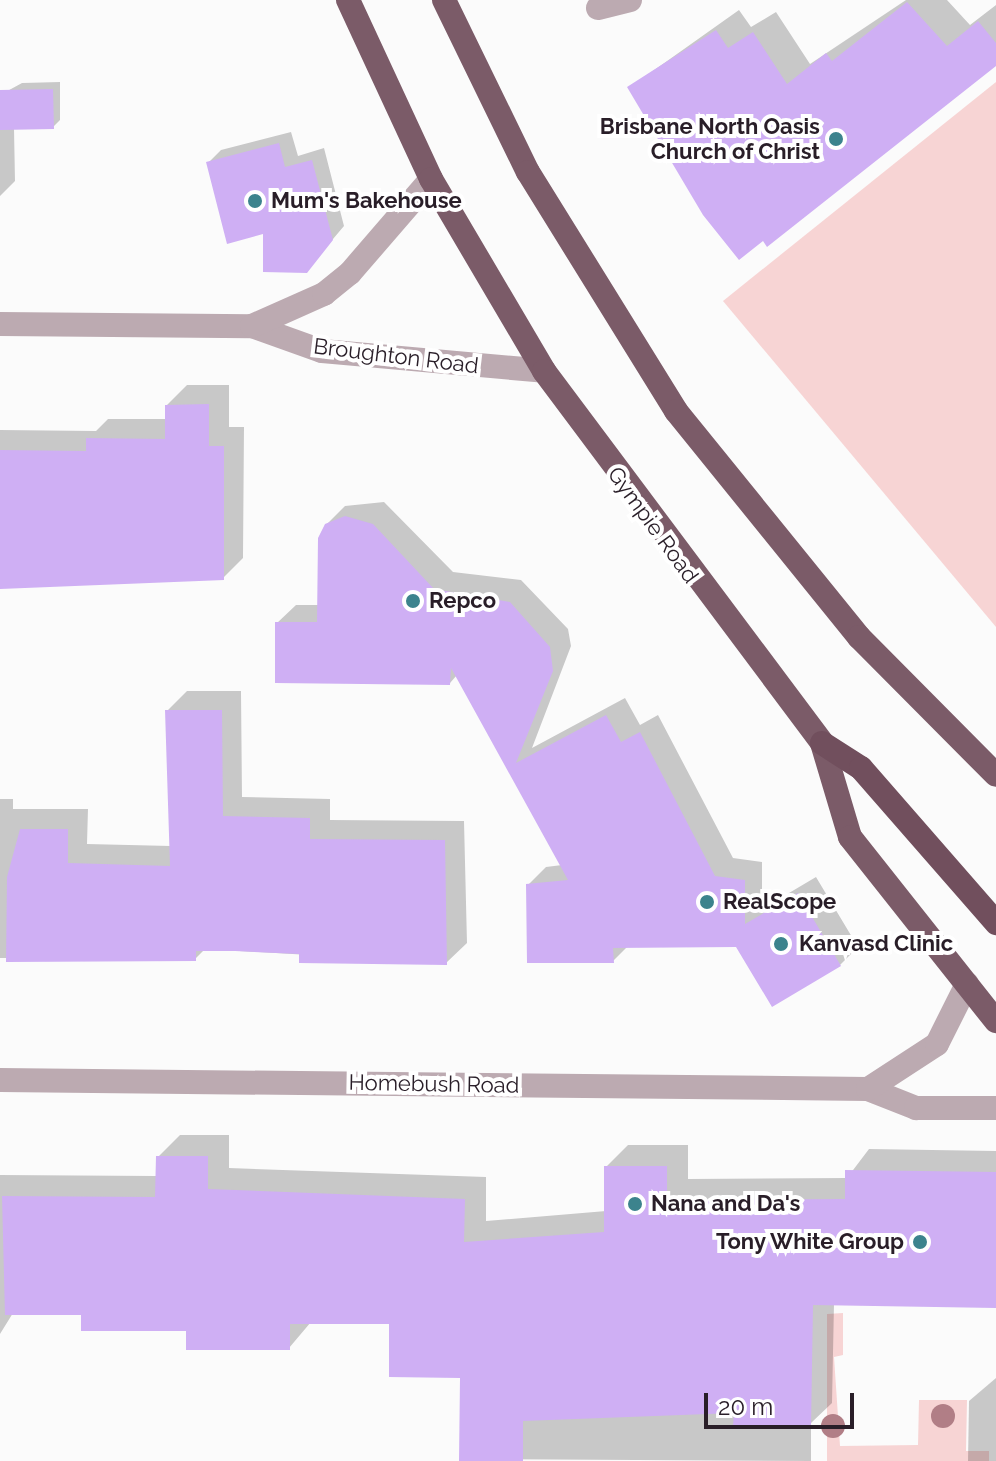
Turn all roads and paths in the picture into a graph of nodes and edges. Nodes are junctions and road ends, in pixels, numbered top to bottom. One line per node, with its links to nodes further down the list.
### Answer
1 (348, 0): 5 (highway, Gympie Road)
2 (444, 0): 10 (highway)
3 (630, 0): 4 (street)
4 (598, 8)
5 (431, 179): 7 (street, Broughton Road); 8 (highway, Gympie Road)
6 (0, 324): 7 (street, Broughton Road)
7 (252, 326): 8 (street, Broughton Road)
8 (544, 371): 9 (highway, Gympie Road)
9 (822, 743): 11 (highway); 12 (highway, Gympie Road)
10 (996, 775)
11 (996, 923)
12 (967, 984): 13 (highway, Gympie Road); 15 (street)
13 (996, 1021)
14 (0, 1080): 15 (street, Homebush Road)
15 (868, 1089): 16 (street, Homebush Road)
16 (996, 1108)

